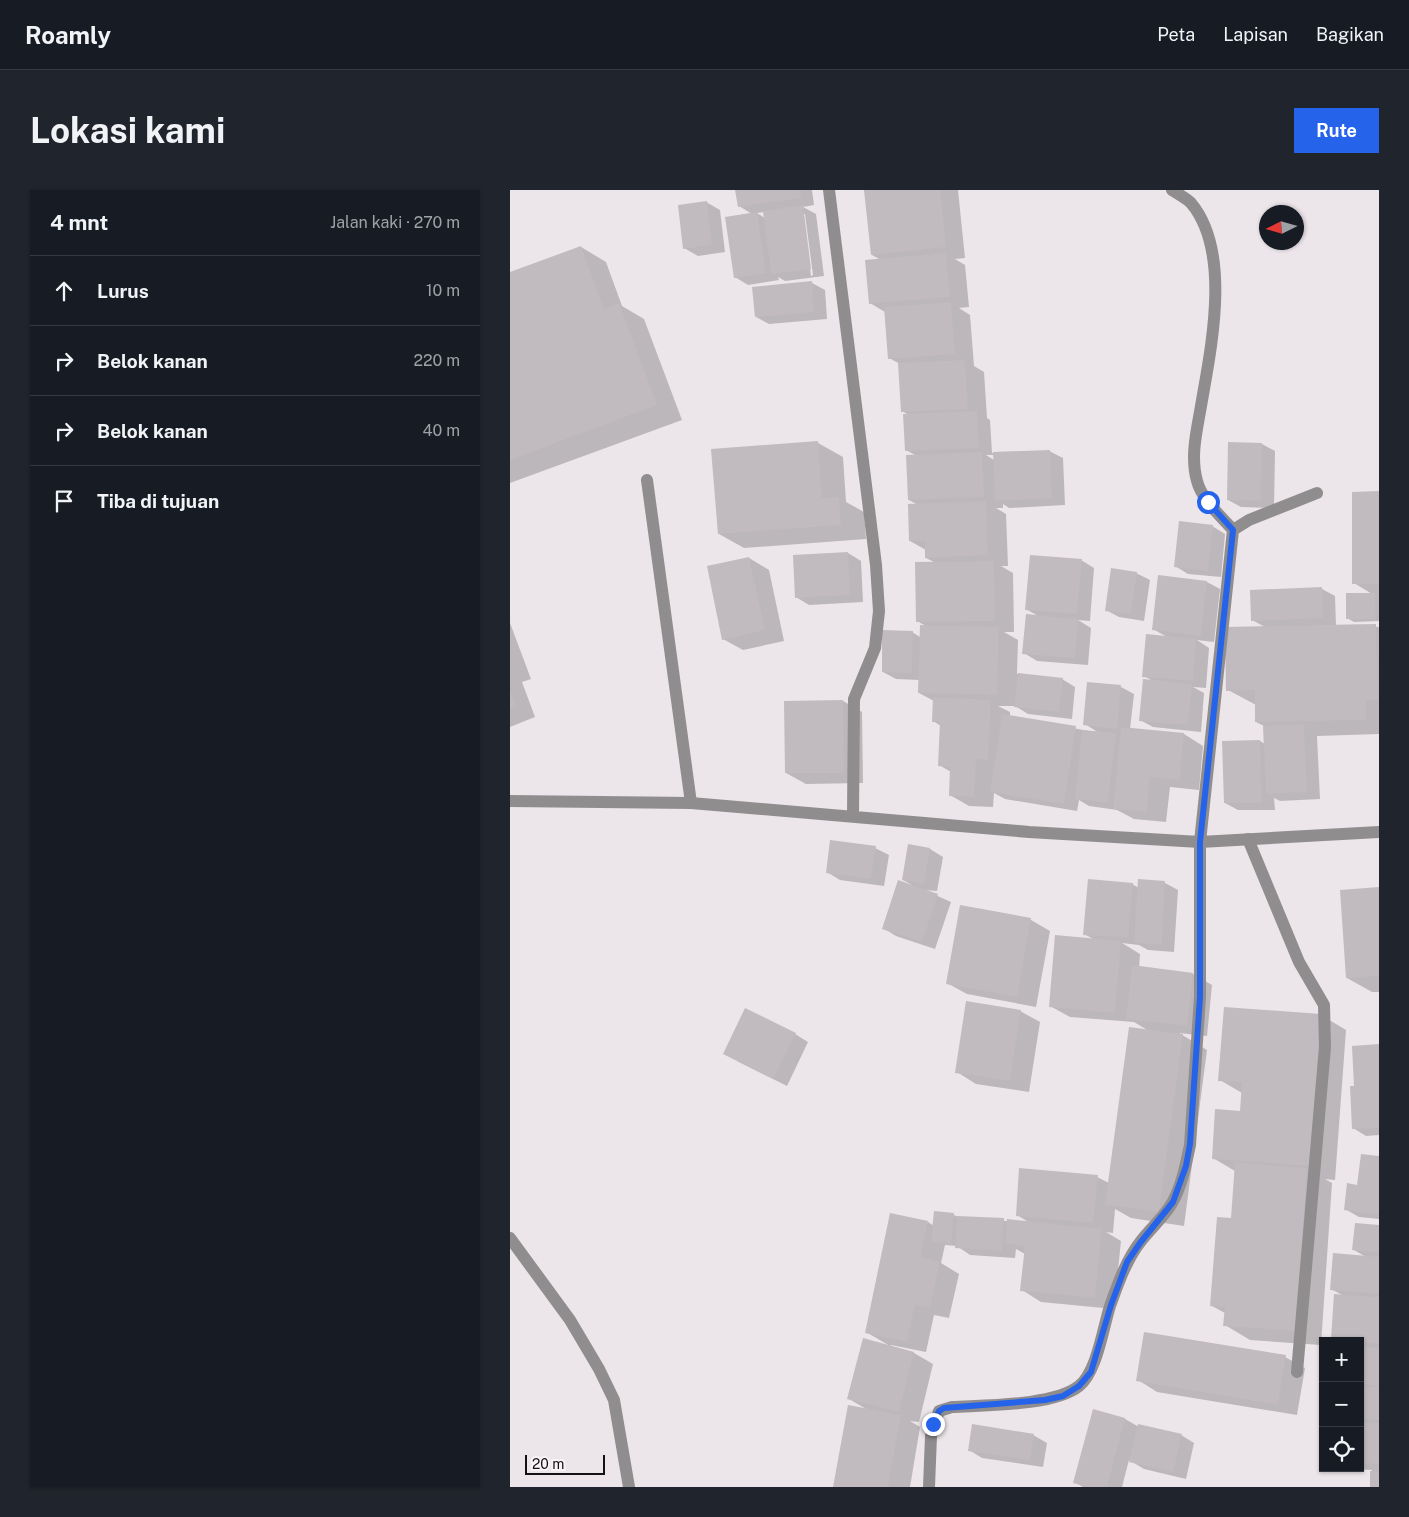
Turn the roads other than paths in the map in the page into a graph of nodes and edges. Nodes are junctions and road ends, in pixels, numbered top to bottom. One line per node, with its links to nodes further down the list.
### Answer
1 (829, 190): 8 (street)
2 (1172, 190): 5 (street)
3 (647, 480): 7 (street)
4 (1317, 493): 5 (street)
5 (1233, 530): 11 (street)
6 (510, 801): 7 (street)
7 (691, 803): 8 (street)
8 (853, 816): 11 (street)
9 (1379, 832): 10 (street)
10 (1248, 839): 11 (street); 13 (street)
11 (1200, 842): 15 (street)
12 (510, 1238): 14 (street)
13 (1297, 1372)
14 (629, 1487)
15 (928, 1487)

